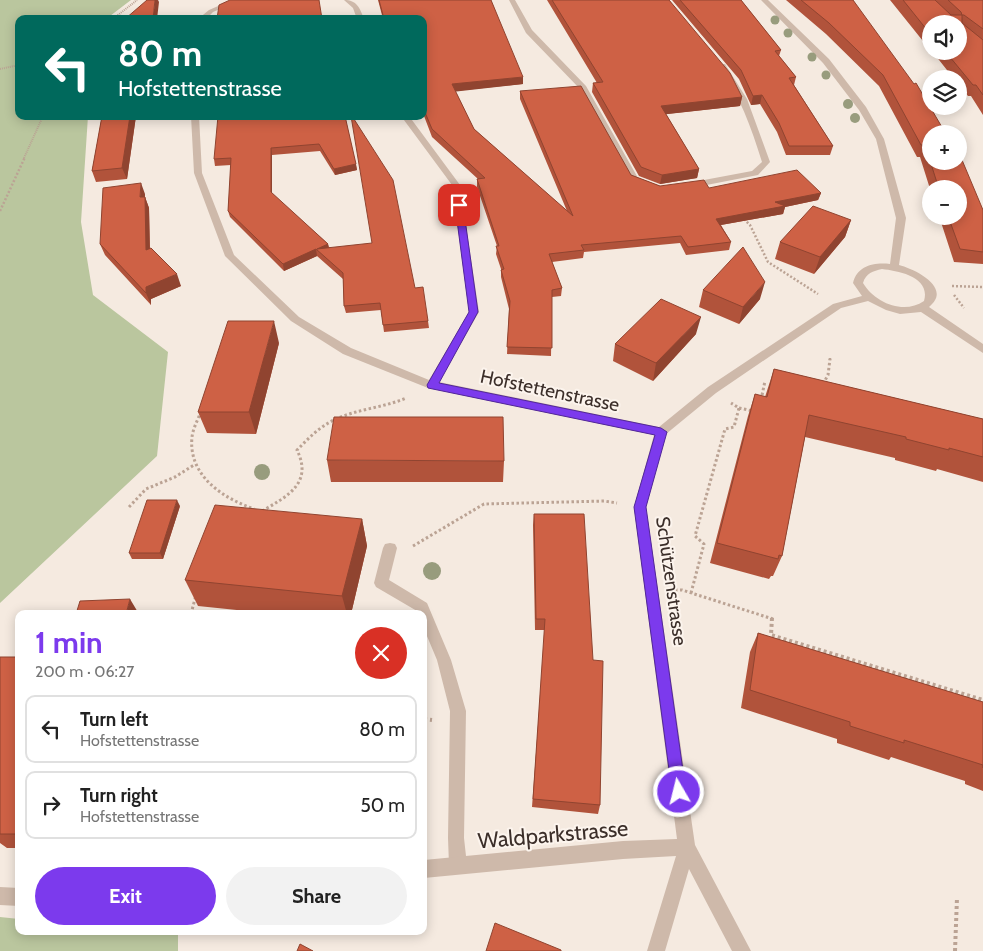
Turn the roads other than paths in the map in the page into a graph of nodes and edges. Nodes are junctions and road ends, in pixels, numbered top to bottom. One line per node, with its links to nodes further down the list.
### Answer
1 (238, 0): 5 (street)
2 (347, 0): 6 (street)
3 (512, 0): 11 (street)
4 (764, 0): 12 (street)
5 (206, 15)
6 (359, 15)
7 (715, 58): 10 (street)
8 (195, 120): 16 (street, Hofstettenstrasse)
9 (408, 120): 16 (street)
10 (679, 186)
11 (659, 189)
12 (894, 267): 13 (street); 14 (street)
13 (867, 298): 14 (street); 17 (street)
14 (921, 307): 15 (street)
15 (983, 349)
16 (428, 383): 17 (street, Hofstettenstrasse)
17 (661, 432): 21 (street, Schützenstrasse)
18 (390, 548): 19 (street)
19 (423, 610)
20 (427, 619): 22 (street)
21 (687, 847): 22 (street, Waldparkstrasse); 26 (street, Schützenstrasse); 27 (street)
22 (458, 865): 23 (street, Waldparkstrasse)
23 (427, 869)
24 (0, 896): 25 (street)
25 (15, 897)
26 (656, 951)
27 (742, 951)

